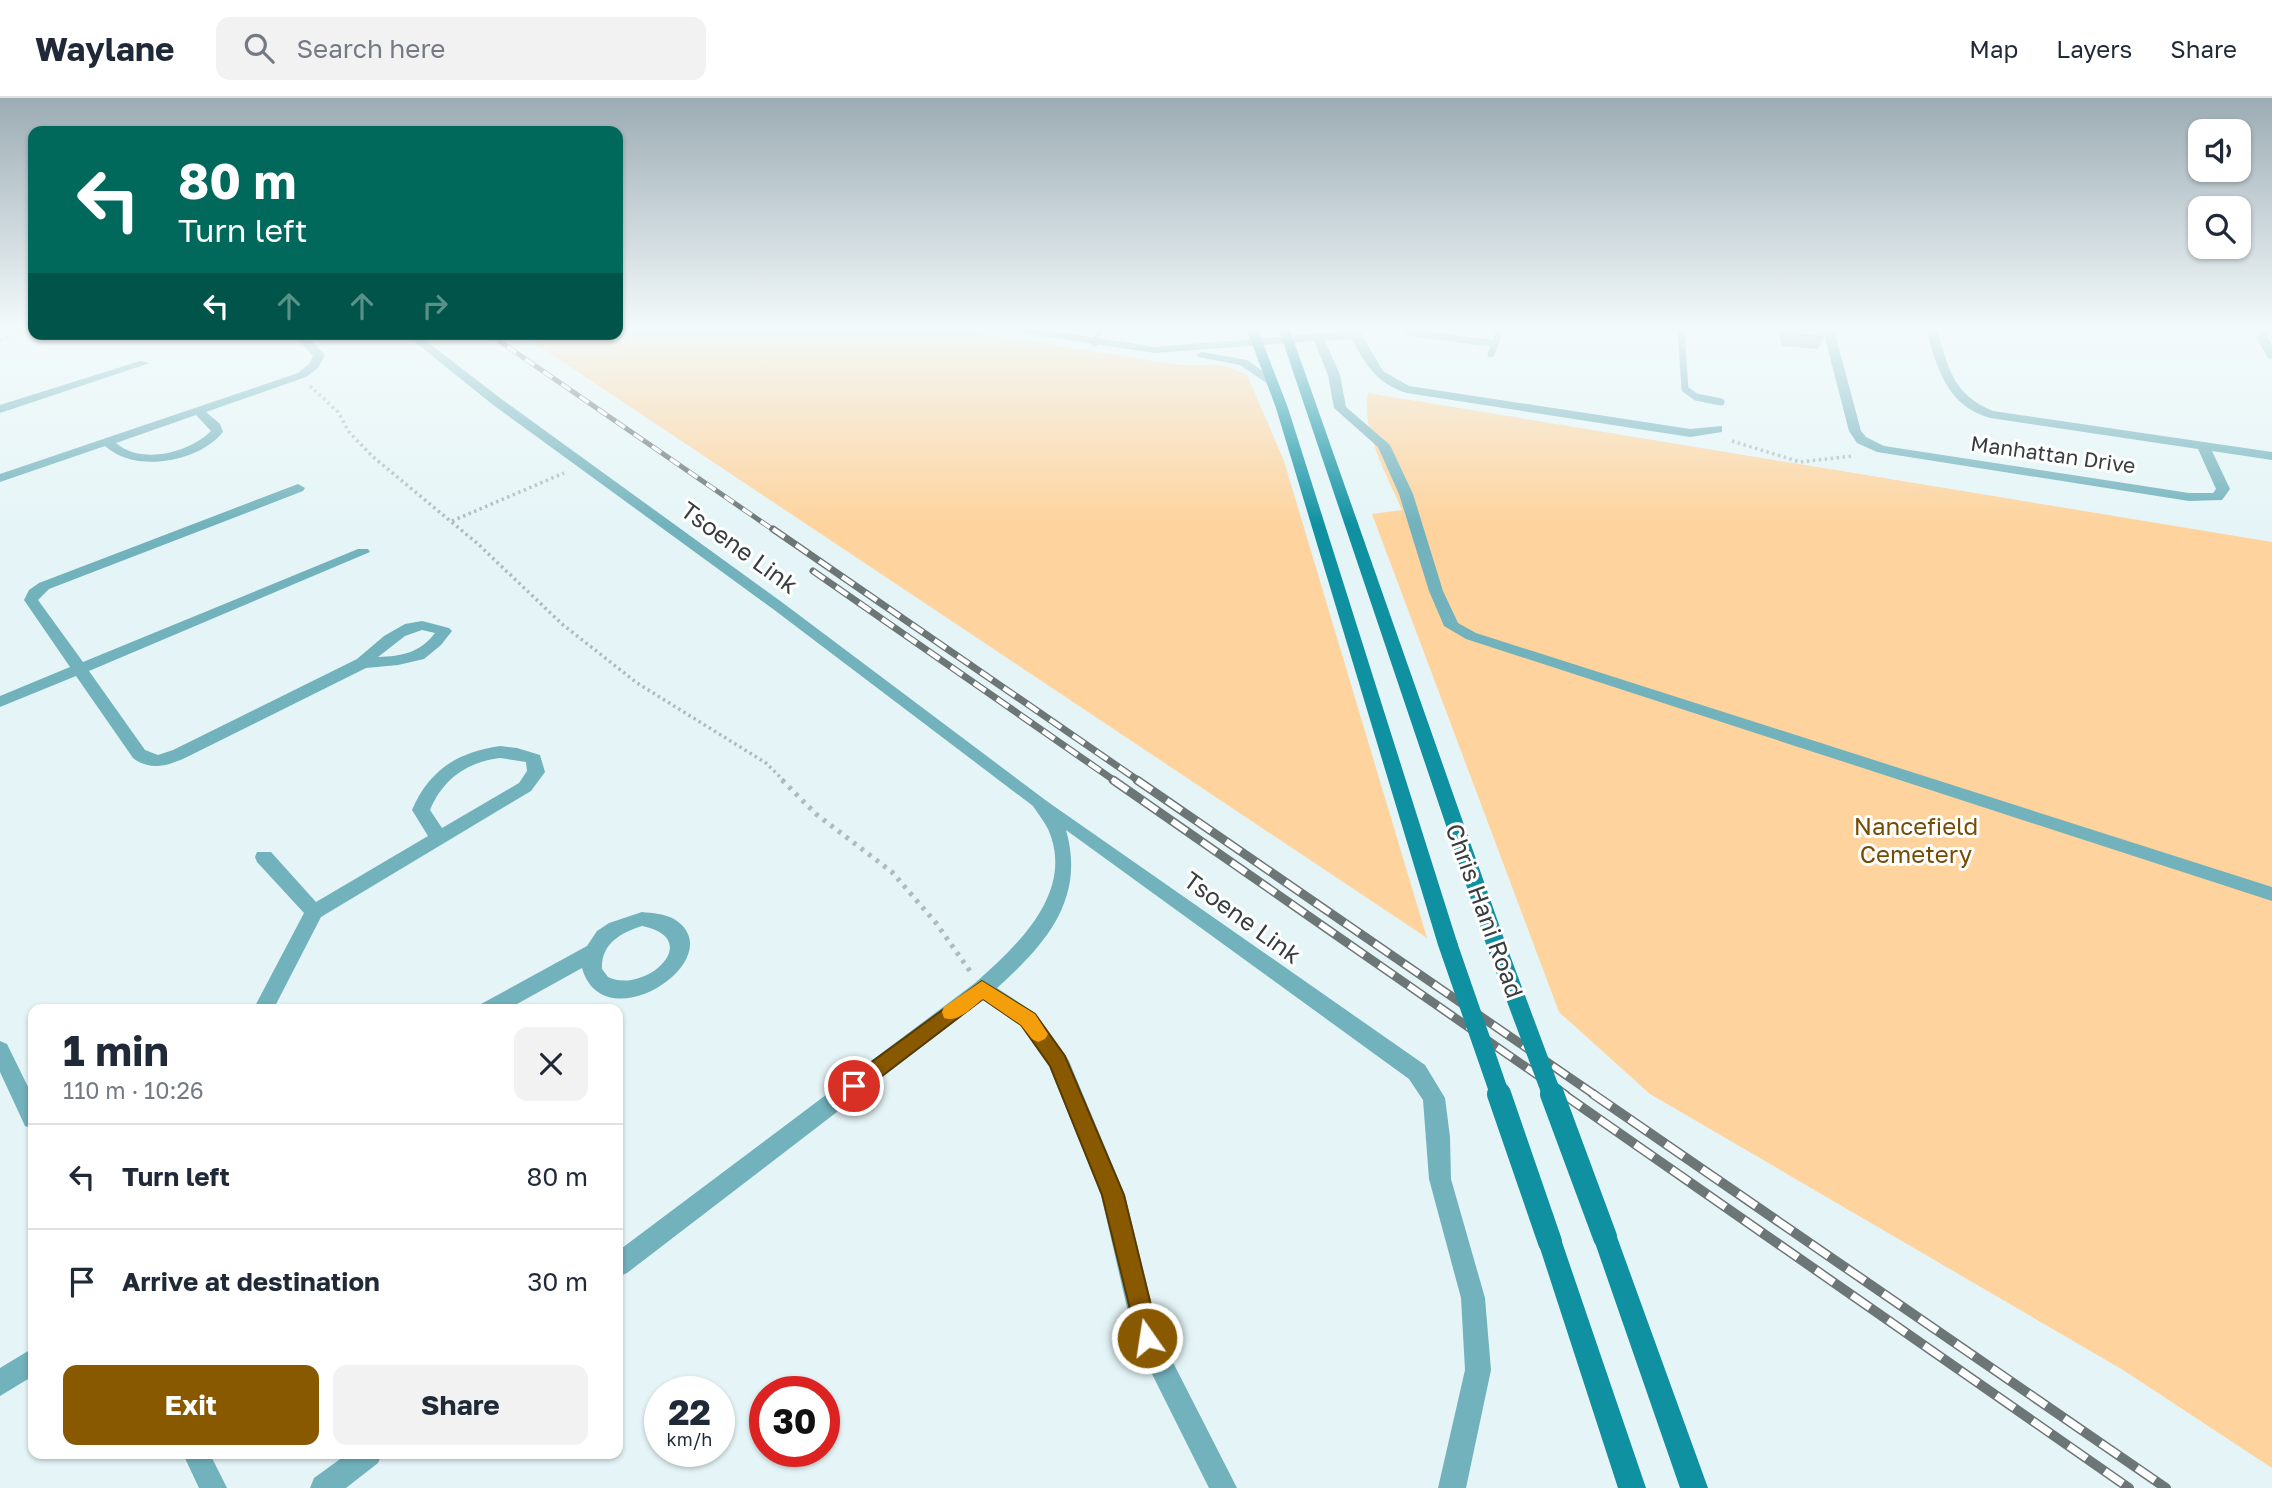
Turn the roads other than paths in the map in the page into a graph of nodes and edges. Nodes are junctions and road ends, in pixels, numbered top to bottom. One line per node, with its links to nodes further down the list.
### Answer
1 (44, 395): 12 (street)
2 (245, 395): 13 (street)
3 (490, 395): 24 (street, Tsoene Link)
4 (1276, 395): 44 (main road, Chris Hani Road, bridge)
5 (1306, 395): 45 (main road, Chris Hani Road, bridge)
6 (1338, 395): 27 (street)
7 (1450, 395): 14 (street)
8 (1693, 395): 11 (lane)
9 (1845, 395): 16 (street, Manhattan Drive)
10 (1956, 395): 16 (street)
11 (1721, 402)
12 (0, 409)
13 (198, 411): 15 (street); 15 (street)
14 (1718, 429)
15 (108, 442): 18 (street)
16 (2203, 446): 17 (street)
17 (2272, 456)
18 (0, 478)
19 (298, 488): 22 (street)
20 (363, 552): 22 (street)
21 (363, 663): 22 (street)
22 (81, 669): 23 (street)
23 (0, 702)
24 (1039, 802): 30 (street, Tsoene Link); 43 (street, Tsoene Link)
25 (439, 838): 25 (street); 28 (street)
26 (264, 857): 28 (street)
27 (2272, 894)
28 (314, 912): 31 (street)
29 (593, 952): 29 (street); 32 (street)
30 (982, 989): 35 (street); 42 (street)
31 (267, 1004)
32 (499, 1004)
33 (0, 1050): 34 (street)
34 (28, 1109)
35 (623, 1261)
36 (28, 1364): 37 (street)
37 (0, 1383)
38 (198, 1459): 40 (street)
39 (362, 1459): 41 (street)
40 (212, 1488)
41 (324, 1488)
42 (1223, 1488)
43 (1452, 1488)
44 (1632, 1488)
45 (1693, 1488)

